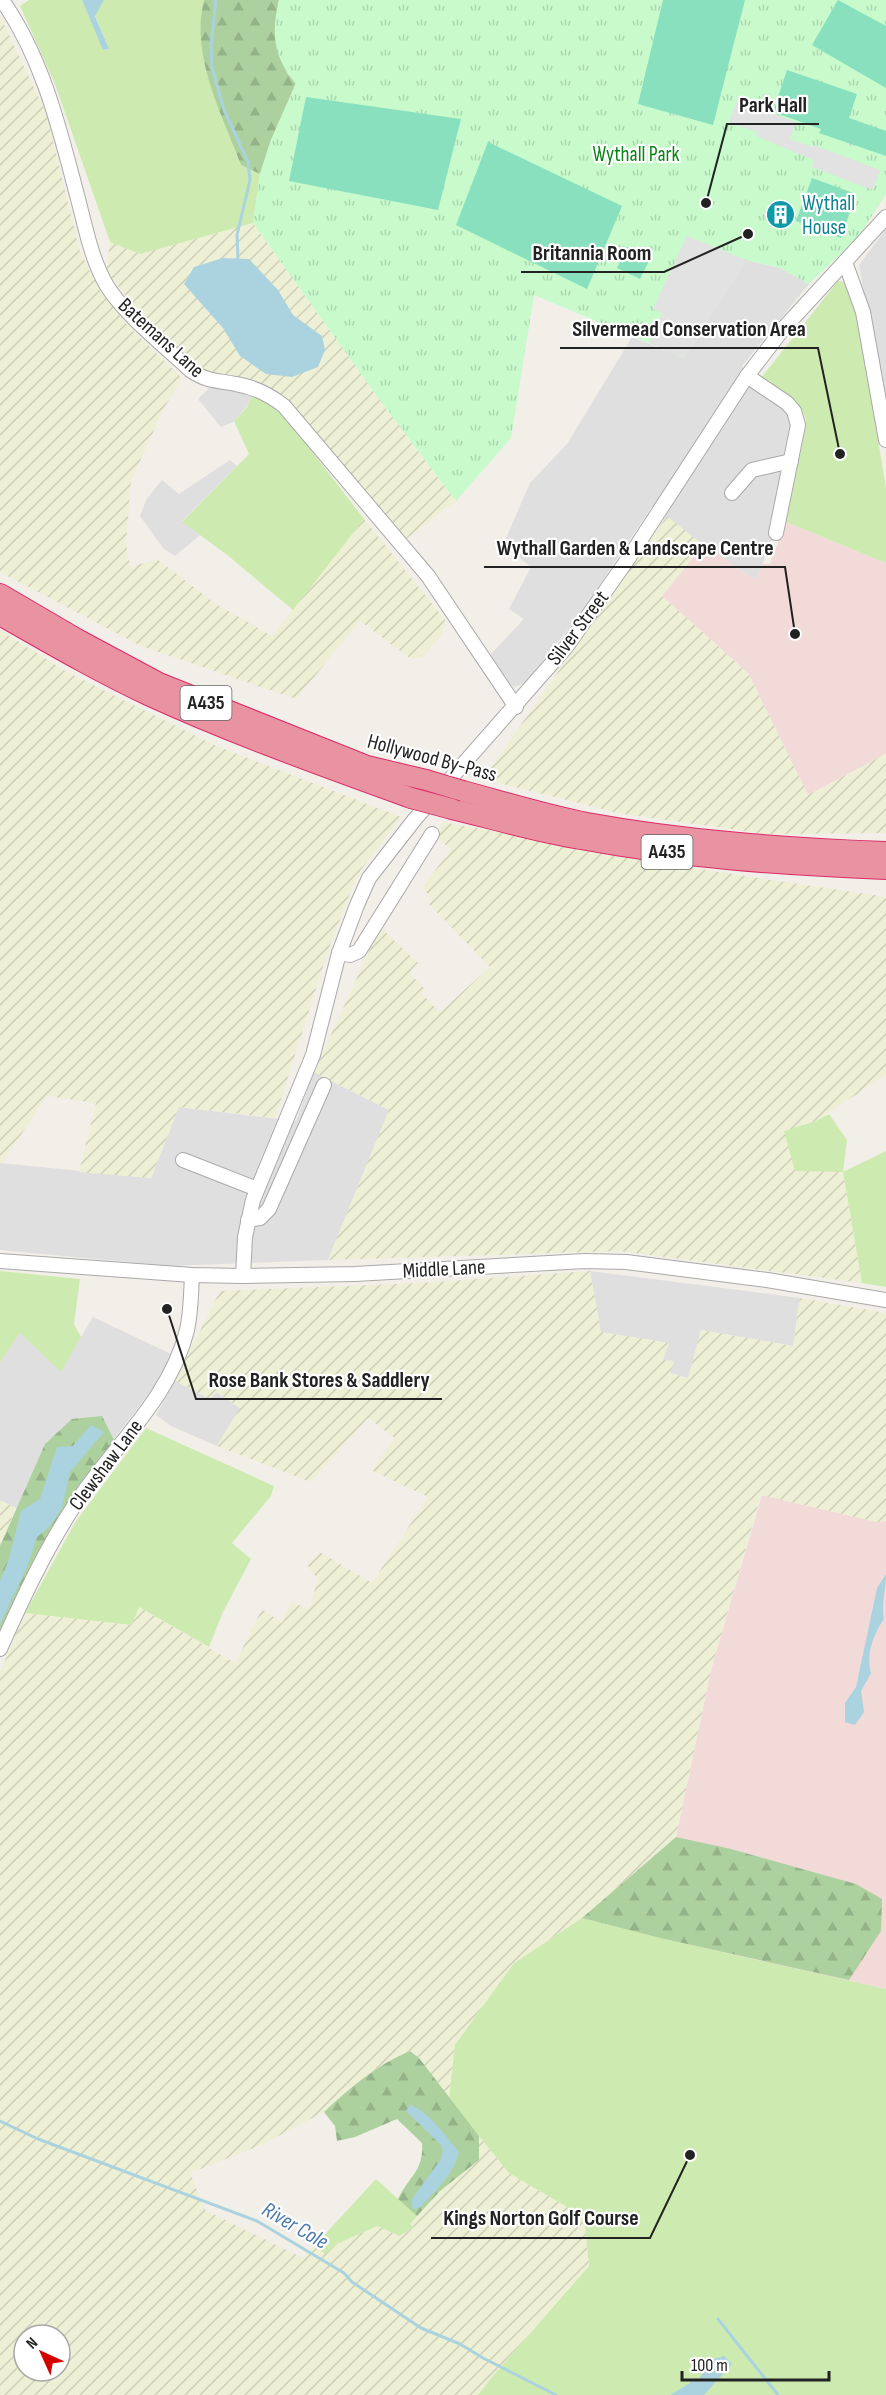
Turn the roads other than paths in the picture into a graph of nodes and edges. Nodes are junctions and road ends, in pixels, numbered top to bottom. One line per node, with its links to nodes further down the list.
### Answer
1 (2, 0): 11 (street, Batemans Lane)
2 (886, 217): 3 (street, Silver Street)
3 (845, 262): 4 (street, Silver Street); 5 (street)
4 (747, 376): 6 (street); 11 (street, Silver Street)
5 (886, 440)
6 (791, 461): 7 (street); 8 (street)
7 (732, 493)
8 (776, 532)
9 (0, 594): 13 (highway, Hollywood By-Pass / A435, bridge)
10 (0, 615): 14 (highway, Hollywood By-Pass / A435, bridge)
11 (516, 707): 15 (street, Silver Street)
12 (432, 834): 15 (street)
13 (886, 852)
14 (886, 869)
15 (339, 953): 18 (street, Silver Street)
16 (324, 1085): 19 (street)
17 (183, 1160): 18 (street)
18 (257, 1189): 19 (street, Silver Street)
19 (248, 1220): 22 (street, Silver Street)
20 (0, 1261): 21 (street, Middle Lane)
21 (192, 1275): 22 (street, Middle Lane); 24 (street, Clewshaw Lane)
22 (243, 1276): 23 (street, Middle Lane)
23 (886, 1300)
24 (0, 1649)

